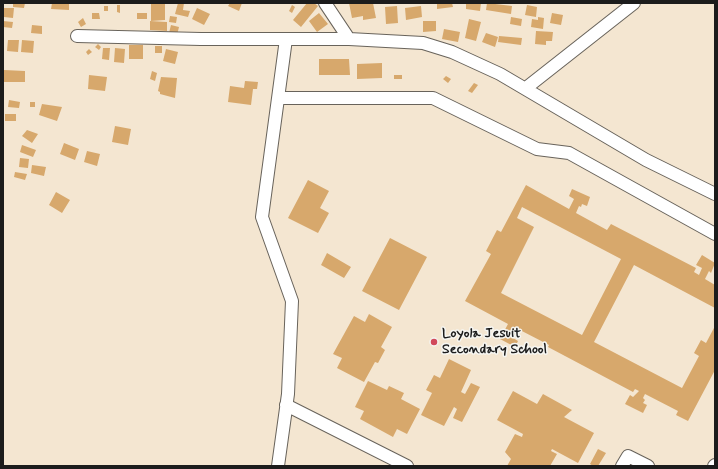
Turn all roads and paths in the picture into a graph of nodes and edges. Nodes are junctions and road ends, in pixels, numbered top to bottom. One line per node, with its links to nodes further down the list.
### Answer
1 (325, 3): 4 (street)
2 (634, 3): 6 (street)
3 (77, 36): 5 (street)
4 (349, 39): 5 (street); 6 (street)
5 (286, 40): 7 (street)
6 (526, 88): 8 (street)
7 (278, 98): 9 (street); 10 (street)
8 (715, 194)
9 (715, 234)
10 (286, 405): 11 (street); 12 (street)
11 (278, 466)
12 (407, 466)
13 (622, 466): 14 (street)
14 (648, 466)

